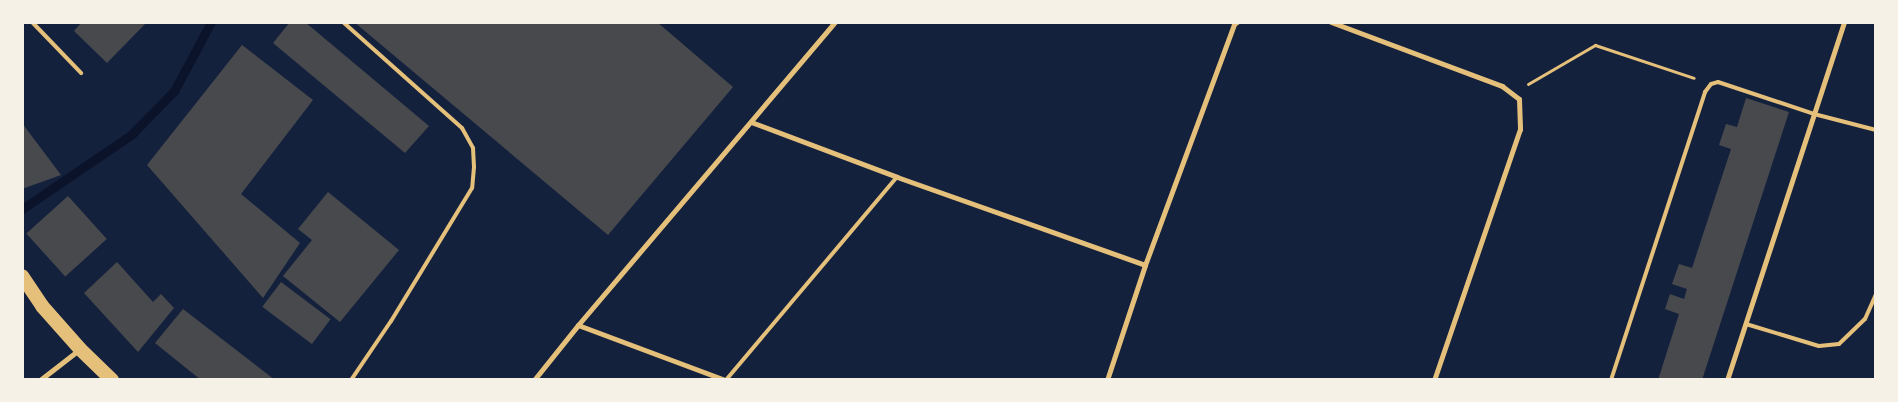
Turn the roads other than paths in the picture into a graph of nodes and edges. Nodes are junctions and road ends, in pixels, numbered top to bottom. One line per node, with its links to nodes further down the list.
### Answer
1 (32, 22): 7 (lane)
2 (343, 22): 20 (lane)
3 (835, 22): 9 (street)
4 (1237, 22): 12 (street)
5 (1331, 22): 24 (street)
6 (1844, 22): 8 (street)
7 (81, 73)
8 (1814, 114): 10 (lane); 15 (street); 25 (lane)
9 (751, 122): 11 (street); 16 (street)
10 (1876, 130)
11 (896, 177): 12 (street); 22 (lane)
12 (1145, 265): 23 (street)
13 (22, 276): 17 (highway)
14 (1876, 294): 15 (lane)
15 (1746, 324): 26 (street)
16 (578, 325): 21 (street); 22 (street)
17 (80, 349): 18 (street); 19 (highway)
18 (40, 380)
19 (112, 380)
20 (351, 380)
21 (534, 380)
22 (726, 380)
23 (1107, 380)
24 (1434, 380)
25 (1611, 380)
26 (1726, 380)

